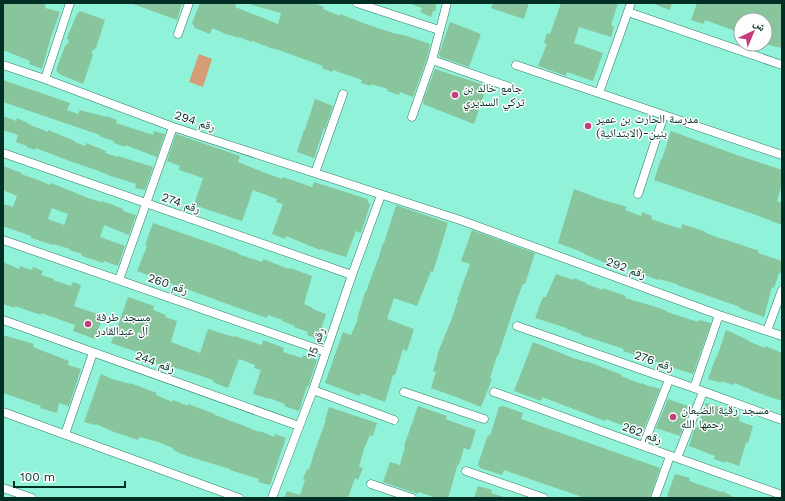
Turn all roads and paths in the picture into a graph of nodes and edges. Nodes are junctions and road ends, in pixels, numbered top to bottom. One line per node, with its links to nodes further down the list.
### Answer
1 (70, 3): 13 (street)
2 (189, 3): 8 (street)
3 (357, 3): 7 (street)
4 (447, 3): 7 (street)
5 (632, 3): 6 (street)
6 (628, 12): 12 (street); 15 (street)
7 (440, 30): 9 (street)
8 (178, 34)
9 (432, 60): 14 (street); 18 (street)
10 (3, 65): 13 (street, رقم 294)
11 (516, 65): 15 (street)
12 (782, 65)
13 (45, 79): 19 (street, رقم 294)
14 (509, 87)
15 (599, 93): 17 (street)
16 (343, 94): 22 (street)
17 (664, 115): 21 (street); 23 (street)
18 (412, 118)
19 (173, 127): 22 (street, رقم 294); 25 (street)
20 (3, 153): 25 (street, رقم 274)
21 (782, 155)
22 (315, 173): 24 (street, رقم 294)
23 (638, 194)
24 (381, 195): 27 (street, رقم 15); 30 (street, رقم 292)
25 (146, 203): 27 (street, رقم 274); 28 (street)
26 (3, 240): 28 (street, رقم 260)
27 (352, 275): 35 (street, رقم 15)
28 (119, 280): 35 (street, رقم 260)
29 (782, 290): 33 (street)
30 (719, 315): 33 (street, رقم 292); 38 (street)
31 (3, 320): 36 (street, رقم 244)
32 (517, 326): 37 (street, رقم 276)
33 (767, 331): 34 (street, رقم 292)
34 (782, 336)
35 (326, 352): 39 (street, رقم 15)
36 (93, 353): 47 (street, رقم 244); 48 (street)
37 (669, 380): 38 (street, رقم 276); 49 (street)
38 (694, 388): 42 (street, رقم 276)
39 (313, 390): 44 (street); 47 (street, رقم 15)
40 (404, 392): 45 (street)
41 (494, 392): 49 (street, رقم 262)
42 (703, 392): 46 (street, رقم 276); 50 (street)
43 (3, 412): 48 (street)
44 (394, 420)
45 (484, 420)
46 (782, 420)
47 (299, 426): 57 (street, رقم 15)
48 (65, 434): 56 (street)
49 (643, 446): 50 (street, رقم 262)
50 (674, 457): 54 (street, رقم 262); 60 (street)
51 (466, 471): 59 (street)
52 (371, 484): 58 (street)
53 (3, 488): 55 (street)
54 (782, 495)
55 (32, 498)
56 (239, 498)
57 (272, 498)
58 (412, 498)
59 (544, 498)
60 (655, 498)

